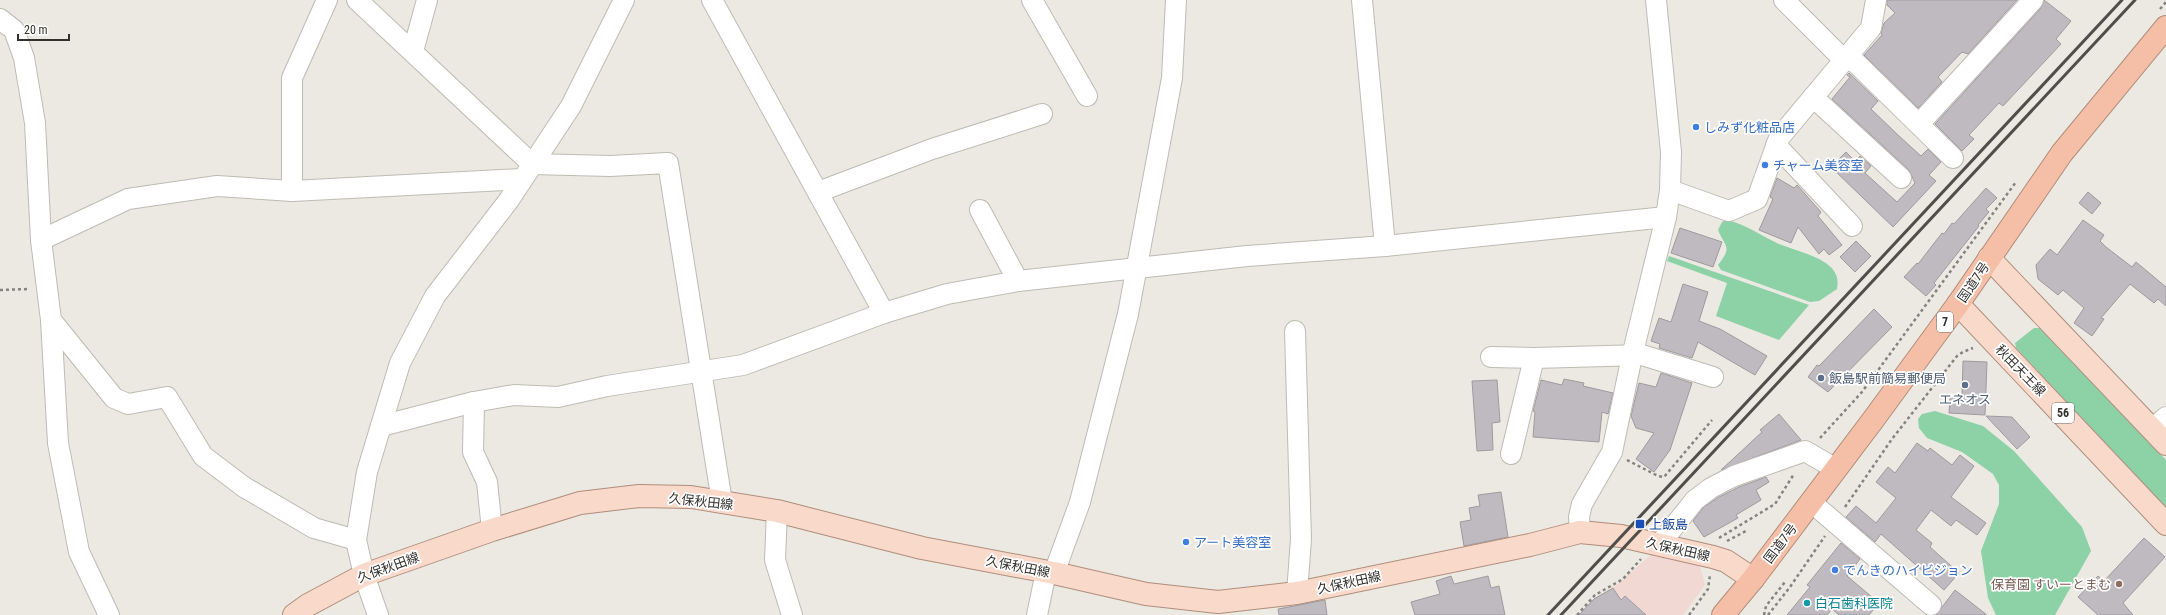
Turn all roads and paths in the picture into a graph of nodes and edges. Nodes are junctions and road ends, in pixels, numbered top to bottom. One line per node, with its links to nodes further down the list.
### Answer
1 (327, 0): 28 (street)
2 (357, 0): 16 (street)
3 (427, 0): 16 (street)
4 (624, 0): 24 (street)
5 (712, 0): 29 (street)
6 (1032, 0): 18 (street)
7 (1176, 0): 36 (street)
8 (1362, 0): 34 (street)
9 (1656, 0): 27 (street)
10 (1784, 0): 17 (street)
11 (1876, 0): 17 (street)
12 (2033, 0): 21 (street)
13 (2166, 2): 15 (path)
14 (0, 19): 33 (street)
15 (2162, 20): 35 (highway, 国道7号 / 7)
16 (413, 52): 24 (street)
17 (1844, 60): 19 (street); 21 (street)
18 (1087, 96)
19 (1813, 97): 22 (street); 25 (street)
20 (1042, 114): 29 (street)
21 (1919, 124): 23 (street)
22 (1776, 145): 27 (street); 32 (street)
23 (1953, 158)
24 (527, 172): 28 (street); 48 (street); 52 (street)
25 (1901, 178)
26 (2019, 179): 55 (path)
27 (1670, 190): 31 (street)
28 (292, 191): 33 (street)
29 (818, 192): 41 (street)
30 (980, 210): 37 (street)
31 (1666, 217): 34 (street); 45 (street)
32 (1852, 226)
33 (41, 240): 38 (street)
34 (1385, 246): 36 (street)
35 (1989, 258): 40 (highway, 国道7号 / 7); 53 (main road)
36 (1137, 267): 37 (street); 69 (street)
37 (1018, 281): 41 (street)
38 (47, 287): 39 (path); 42 (street)
39 (0, 290)
40 (1958, 304): 57 (highway, 国道7号 / 7); 62 (main road, 秋田天王線 / 56)
41 (884, 313): 48 (street)
42 (50, 320): 66 (street); 75 (street)
43 (1296, 331): 73 (street)
44 (1978, 348): 61 (path)
45 (1632, 356): 47 (street); 49 (street); 54 (street)
46 (1491, 357): 47 (street)
47 (1534, 358): 56 (street)
48 (703, 372): 50 (street); 58 (street)
49 (1713, 377)
50 (474, 402): 52 (street); 63 (street)
51 (1712, 420): 54 (path)
52 (381, 426): 66 (street)
53 (2161, 430)
54 (1612, 452): 65 (street)
55 (1808, 452): 57 (street); 67 (street); 68 (path)
56 (1511, 454)
57 (1836, 469): 59 (highway, 国道7号 / 7)
58 (722, 502): 60 (main road, 久保秋田線); 63 (main road, 久保秋田線)
59 (1811, 502): 61 (street); 71 (highway, 国道7号 / 7)
60 (777, 511): 69 (main road, 久保秋田線); 78 (street)
61 (1835, 521): 74 (street); 84 (path)
62 (2166, 524)
63 (492, 530): 70 (main road, 久保秋田線)
64 (1746, 531): 68 (path)
65 (1580, 532): 67 (main road, 久保秋田線); 73 (main road, 久保秋田線)
66 (356, 540): 70 (street)
67 (1657, 545): 68 (main road, 久保秋田線); 80 (path)
68 (1717, 551): 71 (main road, 久保秋田線); 81 (path)
69 (1050, 572): 73 (main road, 久保秋田線); 79 (street)
70 (364, 575): 76 (main road, 久保秋田線); 77 (street)
71 (1753, 579): 82 (highway, 国道7号 / 7)
72 (1785, 582): 83 (path)
73 (1297, 593)
74 (1931, 605)
75 (109, 615)
76 (294, 615)
77 (378, 615)
78 (792, 615)
79 (1037, 615)
80 (1577, 615)
81 (1690, 615)
82 (1723, 615)
83 (1764, 615)
84 (1768, 615)

